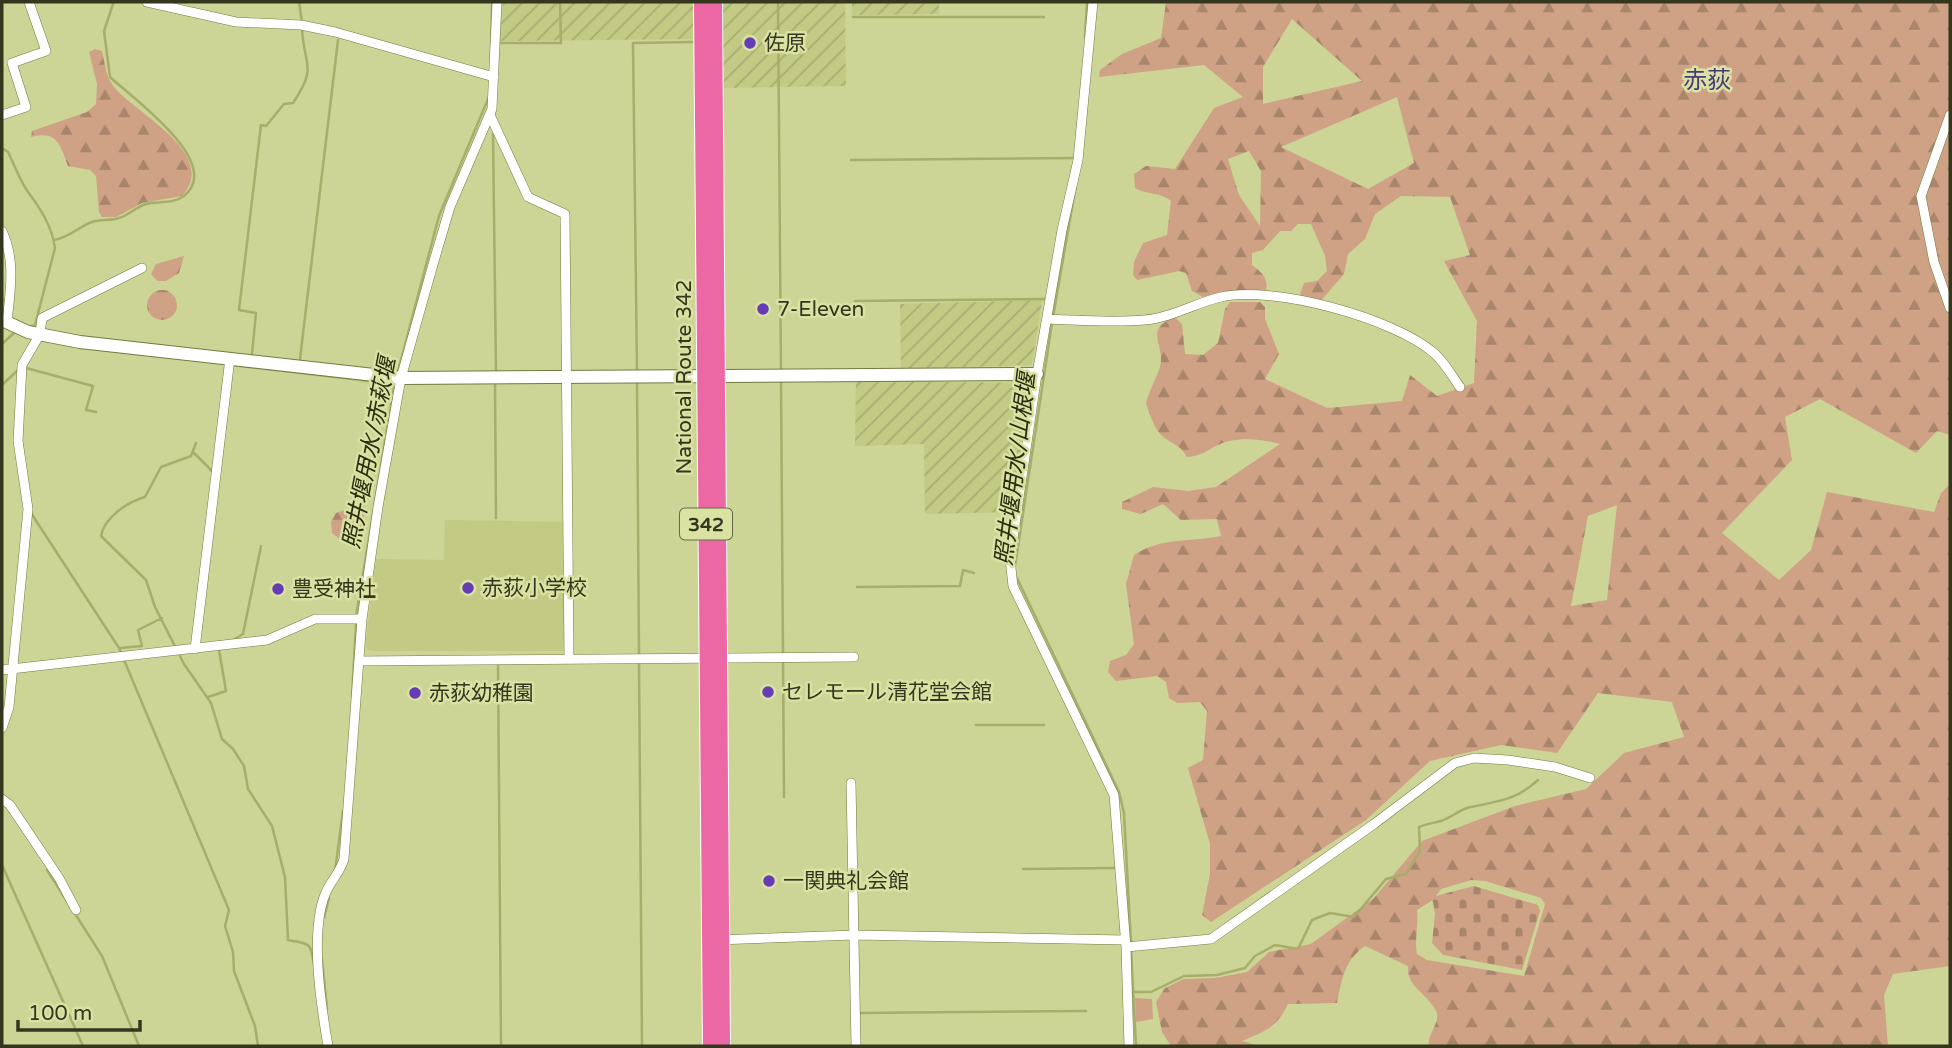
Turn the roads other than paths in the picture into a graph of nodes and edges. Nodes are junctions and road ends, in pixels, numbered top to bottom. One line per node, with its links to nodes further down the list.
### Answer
1 (29, 2): 9 (street)
2 (147, 2): 7 (street)
3 (497, 2): 8 (street)
4 (702, 2): 21 (highway, National Route 342 / 342)
5 (714, 2): 21 (highway, National Route 342 / 342)
6 (1093, 2): 15 (street)
7 (165, 3): 8 (street)
8 (494, 77): 10 (street)
9 (2, 115)
10 (489, 115): 20 (street); 22 (street)
11 (1950, 115): 14 (street)
12 (2, 232): 16 (street)
13 (142, 268): 17 (street)
14 (1950, 308)
15 (1047, 319): 19 (street); 23 (street)
16 (4, 322): 17 (street)
17 (40, 334): 18 (street); 30 (street)
18 (230, 358): 20 (street); 25 (street)
19 (1037, 374): 21 (street); 38 (street)
20 (401, 377): 22 (street); 24 (street)
21 (711, 377): 22 (street); 26 (highway, National Route 342 / 342)
22 (567, 378): 28 (street)
23 (1460, 387)
24 (362, 619): 25 (street); 29 (street)
25 (195, 649): 30 (street)
26 (713, 657): 27 (street); 28 (street); 37 (highway, National Route 342 / 342)
27 (854, 657)
28 (569, 659): 29 (street)
29 (359, 661): 39 (street)
30 (6, 670): 31 (street)
31 (2, 728)
32 (1590, 778): 38 (street)
33 (851, 783): 36 (street)
34 (2, 799): 35 (street)
35 (76, 910)
36 (855, 935): 37 (street); 38 (street); 42 (street)
37 (715, 941): 40 (highway, National Route 342 / 342); 41 (highway, National Route 342 / 342)
38 (1125, 943): 43 (street)
39 (328, 1046)
40 (711, 1046)
41 (722, 1046)
42 (856, 1046)
43 (1129, 1046)

